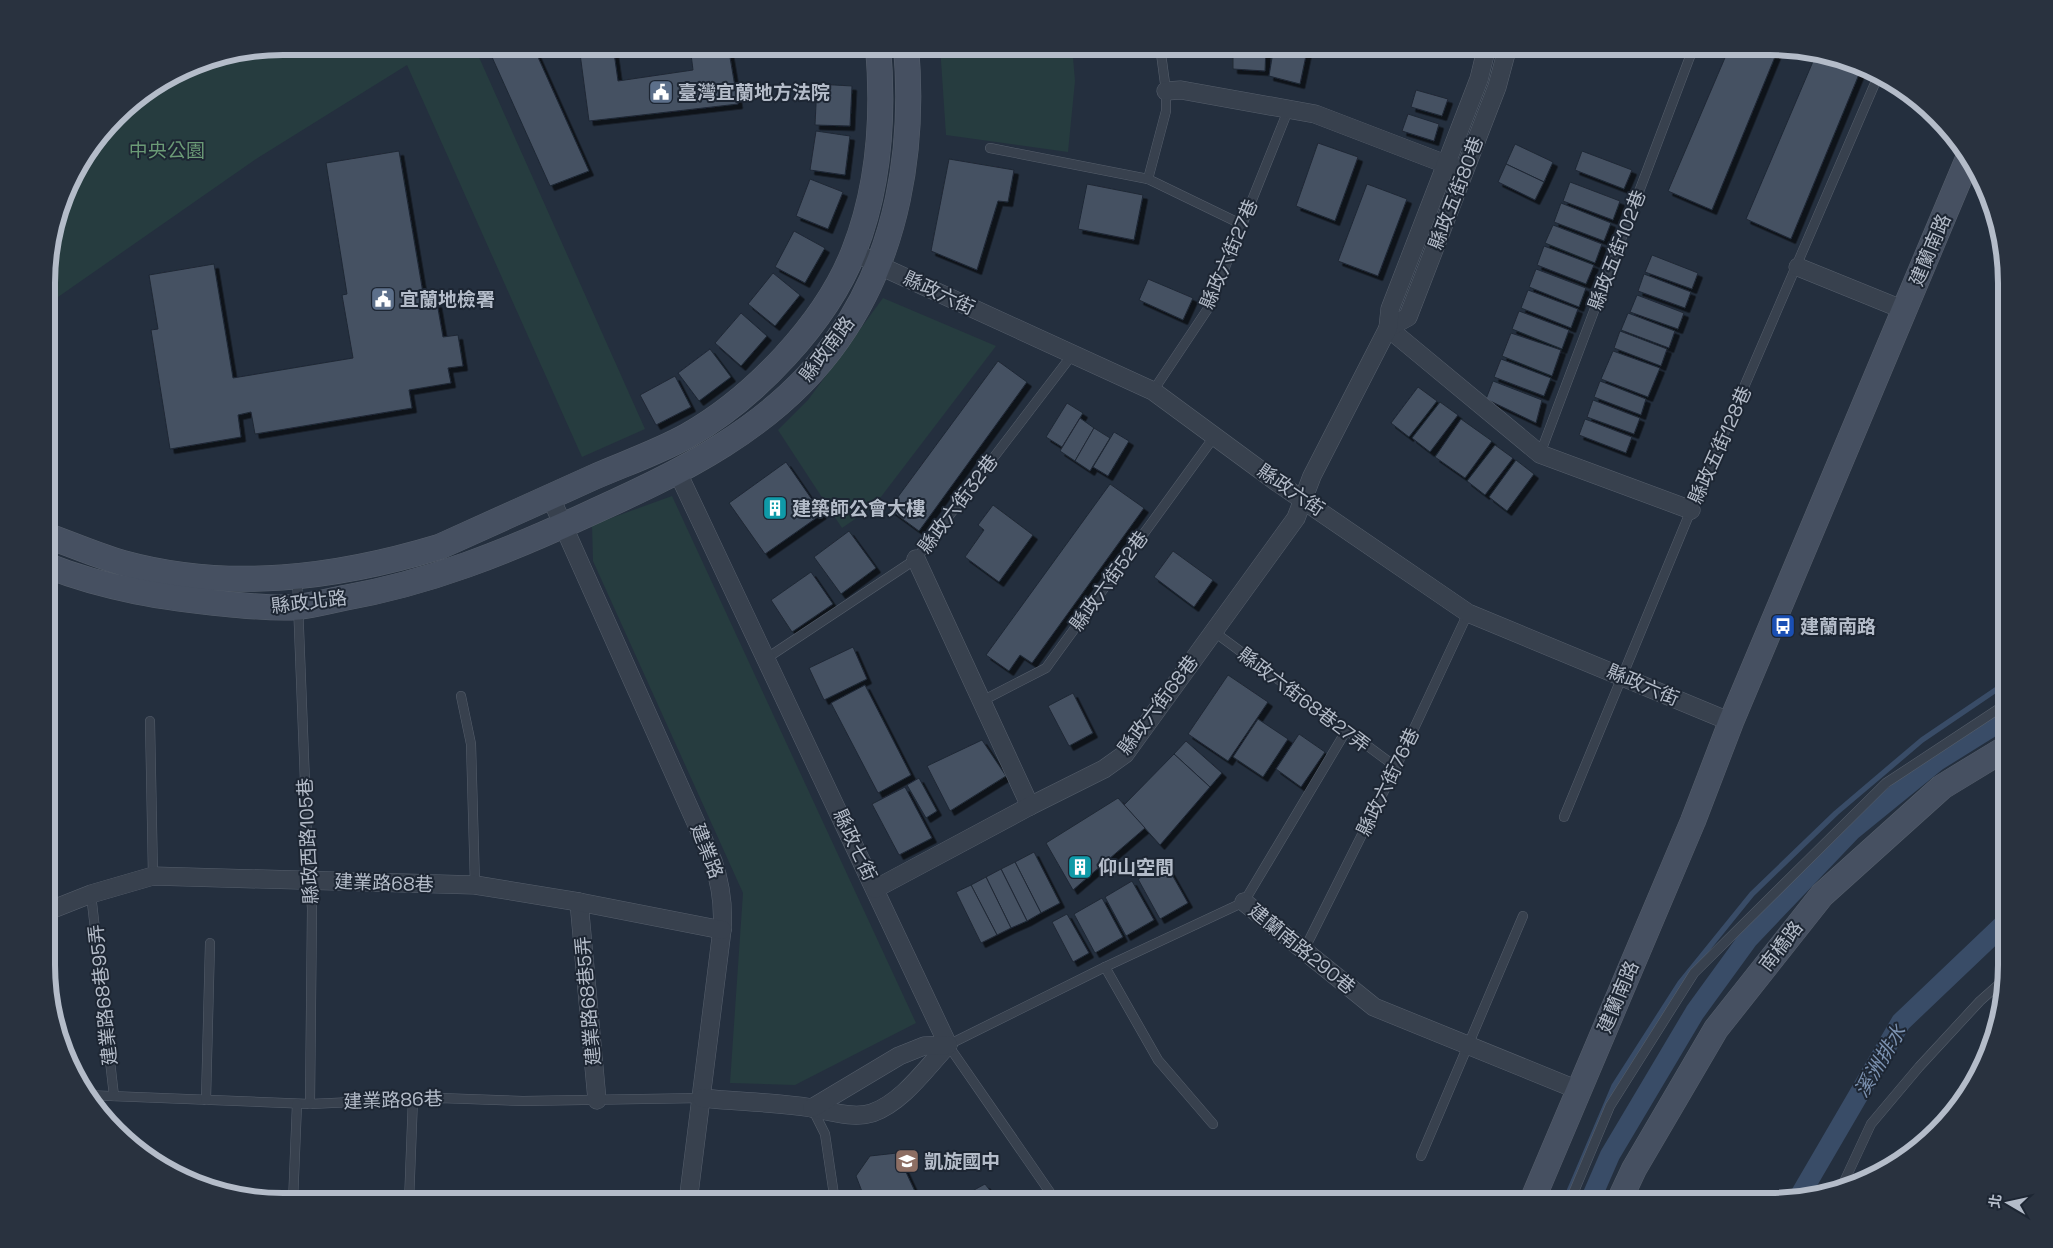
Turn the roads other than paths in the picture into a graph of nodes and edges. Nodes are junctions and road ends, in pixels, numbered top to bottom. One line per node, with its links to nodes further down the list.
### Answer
1 (879, 55): 16 (street, 縣政南路)
2 (907, 55): 17 (street, 縣政南路)
3 (1161, 55): 8 (lane)
4 (1485, 55): 11 (street, 縣政五街80巷)
5 (1506, 55): 13 (street, 縣政五街80巷)
6 (1691, 55): 24 (lane, 縣政五街102巷)
7 (1877, 81): 18 (lane, 縣政五街128巷)
8 (1166, 90): 9 (street); 14 (lane)
9 (1289, 108): 11 (street); 15 (lane, 縣政六街27巷)
10 (990, 148): 14 (lane)
11 (1445, 164): 13 (street); 20 (street, 縣政五街80巷)
12 (1965, 165): 19 (street, 建蘭南路)
13 (1464, 171): 20 (street, 縣政五街80巷)
14 (1148, 179): 15 (lane)
15 (1243, 225): 22 (lane, 縣政六街27巷)
16 (854, 251): 17 (street, 縣政六街); 26 (street, 縣政南路)
17 (878, 264): 21 (street, 縣政六街); 25 (street, 縣政南路)
18 (1798, 267): 19 (street); 28 (lane, 縣政五街128巷)
19 (1904, 310): 43 (street, 建蘭南路)
20 (1388, 328): 24 (street); 27 (street, 縣政五街80巷)
21 (1072, 355): 22 (street, 縣政六街); 31 (lane, 縣政六街32巷)
22 (1153, 391): 23 (street, 縣政六街)
23 (1214, 437): 27 (street, 縣政六街); 40 (lane, 縣政六街52巷)
24 (1540, 454): 28 (street)
25 (678, 473): 29 (street, 縣政南路); 37 (street, 縣政七街)
26 (550, 496): 29 (street, 建業路); 33 (street, 縣政北路)
27 (1303, 498): 35 (street, 縣政六街); 36 (street, 縣政六街68巷)
28 (1691, 510): 38 (lane, 縣政五街128巷)
29 (563, 526): 34 (street, 縣政北路); 58 (street, 建業路)
30 (55, 539): 33 (street, 縣政北路)
31 (916, 559): 37 (lane, 縣政六街32巷); 40 (street)
32 (55, 568): 34 (street, 縣政北路)
33 (297, 577): 34 (lane, 縣政西路105巷)
34 (298, 607): 50 (lane, 縣政西路105巷)
35 (1468, 613): 38 (street, 縣政六街); 46 (lane, 縣政六街76巷)
36 (1213, 631): 44 (lane, 縣政六街68巷27弄); 47 (street, 縣政六街68巷)
37 (767, 658): 52 (street, 縣政七街)
38 (1622, 676): 43 (street, 縣政六街); 48 (lane, 縣政五街128巷)
39 (460, 696): 51 (lane)
40 (982, 701): 47 (street)
41 (1998, 709): 84 (lane)
42 (150, 721): 49 (lane)
43 (1730, 722): 65 (street, 建蘭南路)
44 (1346, 731): 46 (lane, 縣政六街68巷27弄); 55 (lane)
45 (1998, 753): 85 (street, 南橋路)
46 (1396, 767): 60 (lane, 縣政六街76巷)
47 (1030, 806): 52 (street, 縣政六街68巷)
48 (1564, 817)
49 (152, 876): 50 (street, 建業路68巷); 53 (street, 建業路68巷)
50 (309, 880): 51 (street, 建業路68巷); 73 (lane, 縣政西路105巷)
51 (475, 885): 54 (street, 建業路68巷)
52 (875, 889): 63 (street, 縣政七街)
53 (92, 894): 56 (street, 建業路68巷); 67 (lane, 建業路68巷95弄)
54 (579, 902): 58 (street, 建業路68巷); 71 (street, 建業路68巷5弄)
55 (1244, 902): 60 (street, 建蘭南路290巷); 61 (lane, 建蘭南路290巷)
56 (55, 908)
57 (1522, 916): 64 (lane)
58 (722, 930): 69 (street, 建業路)
59 (210, 943): 70 (lane)
60 (1304, 950): 64 (street, 建蘭南路290巷)
61 (1105, 967): 63 (lane, 建蘭南路290巷); 75 (lane)
62 (1997, 986): 77 (lane)
63 (948, 1045): 74 (street); 74 (street); 82 (lane, 縣政七街)
64 (1468, 1046): 65 (street, 建蘭南路290巷); 76 (lane)
65 (1578, 1090): 83 (street, 建蘭南路)
66 (96, 1095): 67 (lane, 建業路86巷)
67 (114, 1096): 70 (lane, 建業路86巷)
68 (413, 1098): 71 (lane, 建業路86巷); 73 (lane, 建業路86巷); 79 (lane)
69 (702, 1098): 71 (lane, 建業路86巷); 74 (street); 80 (street, 建業路)
70 (206, 1100): 72 (lane, 建業路86巷)
71 (597, 1100)
72 (297, 1104): 73 (lane, 建業路86巷); 78 (lane)
73 (310, 1104)
74 (812, 1108): 81 (lane)
75 (1213, 1124)
76 (1421, 1156)
77 (1844, 1181)
78 (293, 1193)
79 (409, 1193)
80 (689, 1193)
81 (834, 1193)
82 (1050, 1193)
83 (1535, 1193)
84 (1573, 1193)
85 (1623, 1193)

